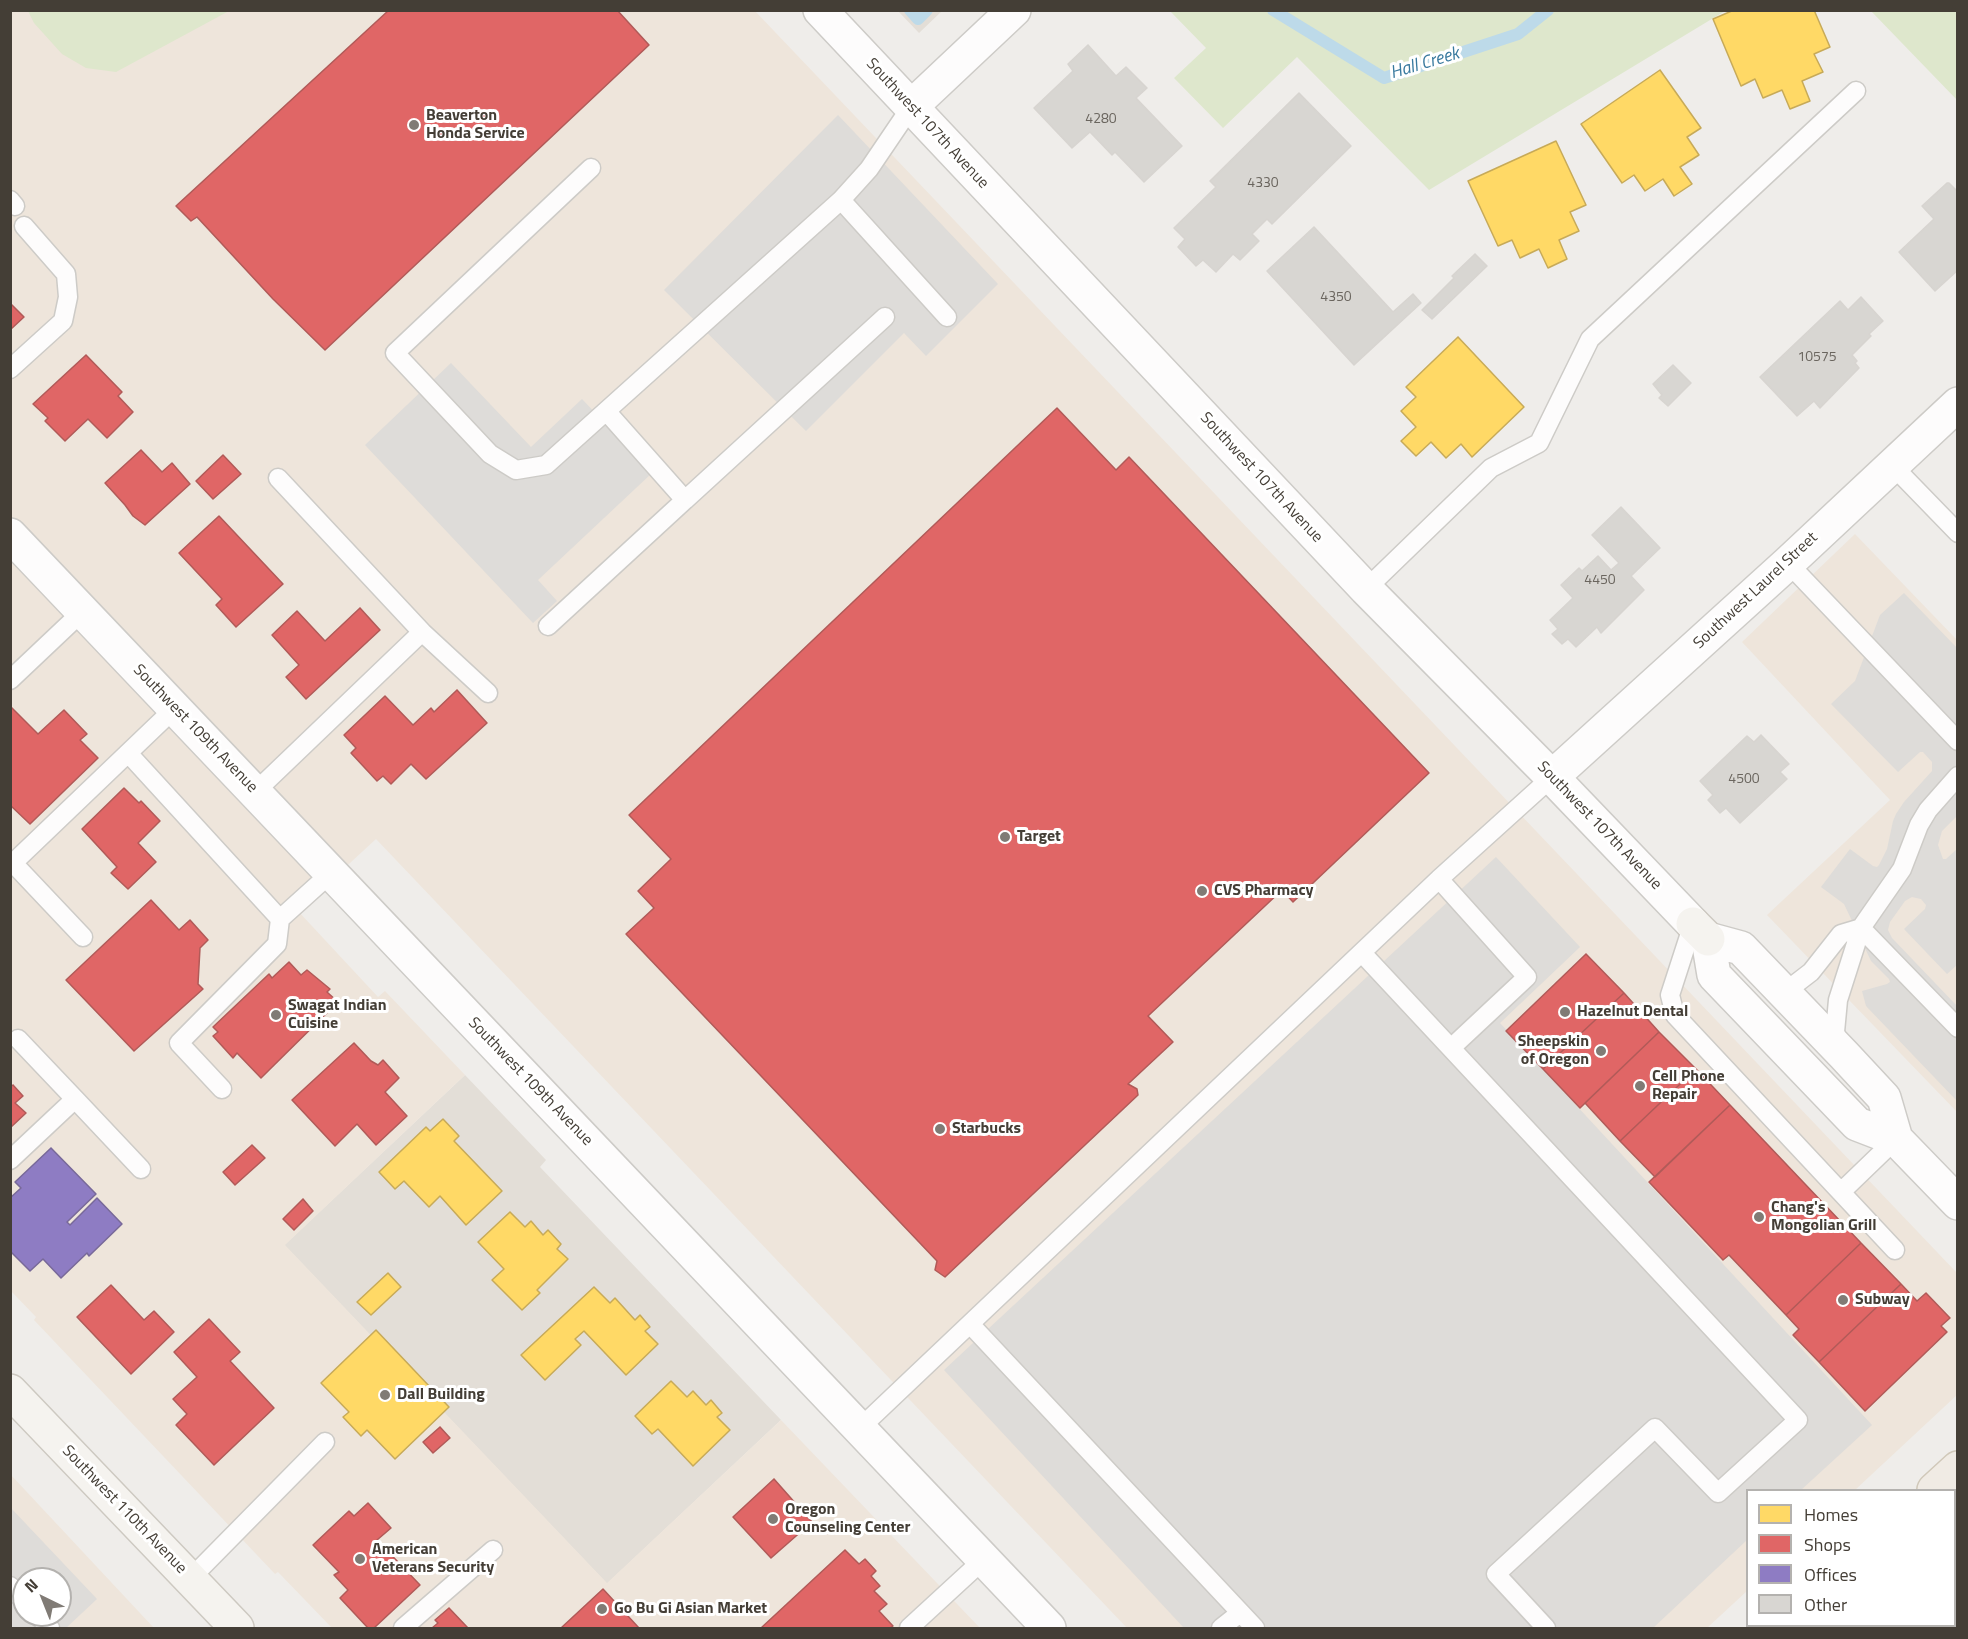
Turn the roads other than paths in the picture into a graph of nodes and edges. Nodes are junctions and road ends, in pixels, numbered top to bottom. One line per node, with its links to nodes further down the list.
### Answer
1 (820, 10): 4 (street, Southwest 107th Avenue)
2 (1014, 10): 4 (street)
3 (1856, 91): 19 (lane)
4 (911, 107): 6 (lane); 19 (street, Southwest 107th Avenue)
5 (591, 168): 12 (lane)
6 (841, 200): 9 (lane); 12 (lane)
7 (24, 226): 10 (lane)
8 (885, 317): 15 (lane)
9 (947, 317)
10 (10, 369)
11 (1958, 404): 13 (street, Southwest Laurel Street)
12 (607, 412): 15 (lane)
13 (1892, 465): 16 (lane); 18 (street, Southwest Laurel Street)
14 (278, 478): 22 (lane)
15 (685, 500): 21 (lane)
16 (1958, 533)
17 (10, 535): 20 (street, Southwest 109th Avenue)
18 (1788, 562): 26 (lane); 29 (street, Southwest Laurel Street)
19 (1366, 589): 29 (street, Southwest 107th Avenue)
20 (83, 611): 23 (lane); 25 (street, Southwest 109th Avenue)
21 (548, 626)
22 (422, 632): 24 (lane); 30 (lane)
23 (10, 680)
24 (488, 693)
25 (175, 708): 27 (lane); 30 (street, Southwest 109th Avenue)
26 (1958, 741)
27 (128, 753): 31 (lane); 34 (lane)
28 (1958, 776): 35 (lane)
29 (1552, 777): 33 (lane); 36 (street, Southwest 107th Avenue)
30 (255, 792): 32 (street, Southwest 109th Avenue)
31 (12, 861): 37 (lane)
32 (331, 873): 34 (lane); 54 (street, Southwest 109th Avenue)
33 (1439, 879): 38 (lane); 42 (lane)
34 (280, 919): 44 (lane)
35 (1861, 927): 39 (lane); 40 (lane); 43 (lane)
36 (1700, 931): 39 (street); 46 (street); 49 (lane)
37 (83, 937)
38 (1362, 953): 42 (lane); 52 (lane)
39 (1785, 992): 43 (street)
40 (1958, 1028)
41 (18, 1039): 45 (lane)
42 (1451, 1048): 68 (lane)
43 (1844, 1055): 46 (street)
44 (222, 1089)
45 (75, 1099): 47 (lane); 48 (lane)
46 (1896, 1139): 49 (lane); 50 (street)
47 (10, 1160)
48 (141, 1168)
49 (1841, 1192): 51 (lane)
50 (1958, 1203)
51 (1895, 1250)
52 (970, 1324): 54 (lane); 61 (lane)
53 (10, 1391): 60 (street, Southwest 110th Avenue)
54 (859, 1429): 59 (street, Southwest 109th Avenue)
55 (325, 1442): 60 (lane)
56 (1958, 1468): 57 (main road)
57 (1936, 1489)
58 (493, 1550): 64 (lane)
59 (984, 1560): 62 (street, Southwest 109th Avenue); 65 (lane)
60 (190, 1579): 63 (street, Southwest 110th Avenue)
61 (1240, 1613): 66 (lane); 67 (lane)
62 (1046, 1627)
63 (237, 1629)
64 (403, 1629)
65 (909, 1629)
66 (1221, 1629)
67 (1255, 1629)
68 (1546, 1629)

